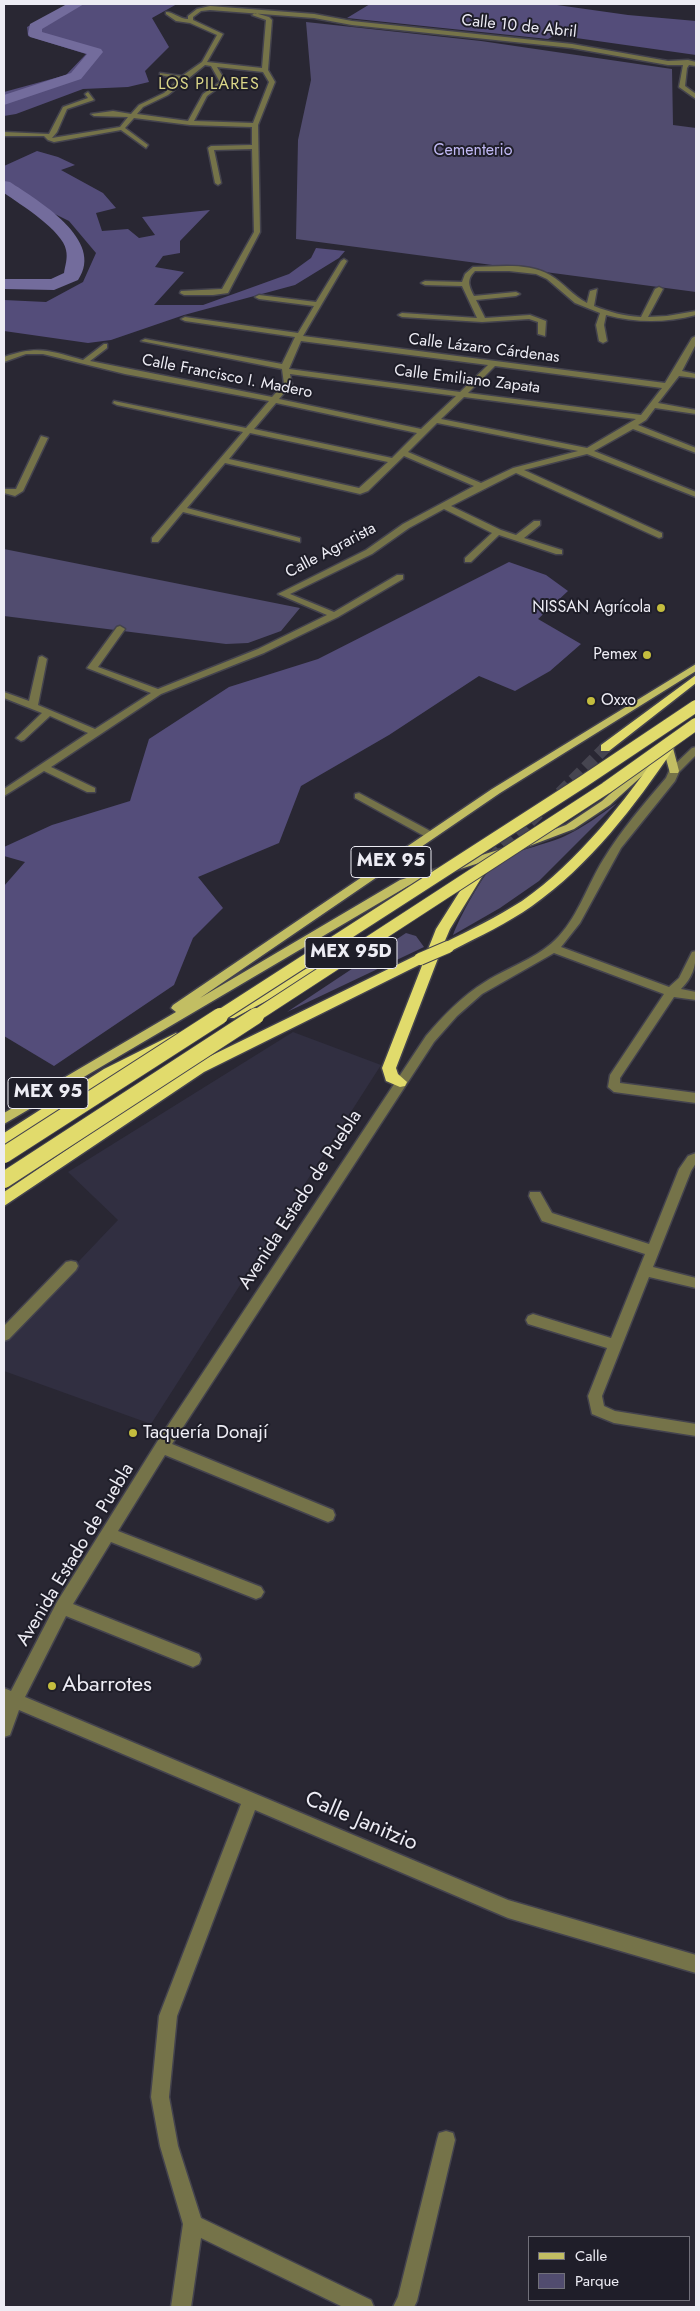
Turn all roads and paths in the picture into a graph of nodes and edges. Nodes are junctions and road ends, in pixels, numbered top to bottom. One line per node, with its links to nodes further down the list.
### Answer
1 (168, 12): 4 (street)
2 (214, 13): 10 (street)
3 (207, 19): 5 (street)
4 (191, 21): 5 (street); 8 (street, Calle 10 de Abril)
5 (200, 25): 6 (street)
6 (204, 63): 7 (street); 12 (street)
7 (213, 64): 10 (street); 17 (street)
8 (686, 64): 9 (street, Calle 10 de Abril); 14 (street)
9 (696, 64)
10 (265, 70): 18 (street)
11 (162, 74): 12 (street)
12 (184, 78): 16 (street)
13 (88, 94): 21 (street)
14 (696, 97)
15 (94, 114): 16 (street)
16 (131, 116): 17 (street); 19 (street)
17 (190, 123): 18 (street)
18 (255, 125): 23 (street)
19 (122, 128): 21 (street); 22 (street)
20 (4, 134): 21 (street)
21 (52, 138)
22 (145, 145)
23 (256, 147): 24 (street); 30 (street)
24 (218, 183)
25 (344, 261): 34 (street)
26 (425, 283): 27 (street)
27 (465, 284): 33 (street); 35 (street)
28 (659, 289): 41 (street)
29 (594, 291): 35 (street)
30 (184, 293)
31 (516, 294): 33 (street)
32 (259, 297): 34 (street)
33 (473, 298): 40 (street)
34 (319, 304): 43 (street)
35 (590, 306): 36 (street)
36 (604, 311): 41 (street); 46 (street)
37 (696, 313): 41 (street)
38 (402, 315): 40 (street)
39 (185, 319): 43 (street, Calle Lázaro Cárdenas)
40 (482, 320): 42 (street)
41 (642, 320)
42 (542, 334)
43 (298, 337): 50 (street, Calle Lázaro Cárdenas); 51 (street)
44 (696, 338): 52 (street, Calle Agrarista)
45 (145, 341): 51 (street, Calle Emiliano Zapata)
46 (603, 341)
47 (104, 346): 49 (street)
48 (4, 360): 49 (street, Calle Francisco I. Madero)
49 (86, 362): 56 (street, Calle Francisco I. Madero)
50 (493, 364): 54 (street, Calle Lázaro Cárdenas); 55 (street)
51 (286, 369): 55 (street, Calle Emiliano Zapata); 56 (street)
52 (677, 373): 53 (street); 54 (street, Calle Agrarista)
53 (696, 376)
54 (668, 386): 58 (street, Calle Agrarista)
55 (463, 393): 60 (street, Calle Emiliano Zapata); 61 (street)
56 (274, 400): 63 (street); 64 (street, Calle Francisco I. Madero)
57 (117, 403): 63 (street)
58 (653, 405): 59 (street); 60 (street, Calle Agrarista)
59 (696, 412)
60 (643, 418): 62 (street, Calle Agrarista)
61 (435, 420): 64 (street); 66 (street)
62 (632, 426): 66 (street, Calle Agrarista); 67 (street)
63 (249, 429): 69 (street); 70 (street)
64 (422, 432): 68 (street)
65 (44, 438): 73 (street)
66 (588, 451): 71 (street, Calle Agrarista); 74 (street)
67 (696, 451)
68 (402, 452): 70 (street); 72 (street)
69 (224, 460): 70 (street); 76 (street)
70 (393, 461)
71 (516, 470): 72 (street, Calle Agrarista); 79 (street)
72 (481, 486): 75 (street, Calle Agrarista)
73 (4, 491)
74 (696, 494)
75 (444, 506): 78 (street); 86 (street, Calle Agrarista)
76 (182, 509): 81 (street); 82 (street)
77 (537, 523): 80 (street)
78 (498, 532): 80 (street); 84 (street)
79 (659, 535)
80 (518, 538): 83 (street)
81 (155, 540)
82 (296, 540)
83 (559, 552)
84 (468, 560)
85 (400, 577): 86 (street)
86 (335, 615): 91 (street)
87 (120, 629): 91 (street)
88 (42, 659): 93 (street)
89 (696, 667): 108 (main road, MEX 95)
90 (696, 678): 100 (highway)
91 (158, 692): 98 (street)
92 (4, 695): 93 (street)
93 (33, 706): 95 (street)
94 (696, 706): 118 (highway, MEX 95D, bridge)
95 (49, 712): 98 (street); 99 (street)
96 (696, 718): 101 (main road, MEX 95)
97 (696, 724): 120 (highway, MEX 95D, bridge)
98 (93, 732): 103 (street)
99 (20, 738)
100 (605, 748)
101 (668, 748): 104 (main road); 113 (main road, MEX 95); 122 (highway, bridge)
102 (696, 750): 104 (street, Avenida Estado de Puebla)
103 (42, 767): 105 (street); 106 (street)
104 (674, 770): 109 (street, Avenida Estado de Puebla)
105 (91, 790)
106 (4, 793)
107 (359, 796): 108 (street)
108 (430, 835): 113 (main road, MEX 95)
109 (553, 948): 111 (street); 114 (street, Avenida Estado de Puebla)
110 (696, 955): 111 (street)
111 (671, 992): 112 (street); 115 (street)
112 (696, 996)
113 (93, 1066): 116 (main road, MEX 95)
114 (400, 1082): 117 (highway); 131 (street, Avenida Estado de Puebla)
115 (696, 1098)
116 (4, 1119)
117 (4, 1140)
118 (4, 1154)
119 (696, 1158): 123 (street)
120 (4, 1180)
121 (535, 1196): 123 (street)
122 (4, 1200)
123 (653, 1251): 125 (street)
124 (71, 1266): 128 (street)
125 (646, 1271): 126 (street); 129 (street)
126 (696, 1283)
127 (534, 1320): 129 (street)
128 (4, 1335)
129 (615, 1346): 130 (street)
130 (696, 1430)
131 (162, 1447): 132 (street); 133 (street, Avenida Estado de Puebla)
132 (328, 1515)
133 (108, 1534): 134 (street); 135 (street, Avenida Estado de Puebla)
134 (256, 1592)
135 (62, 1607): 136 (street); 137 (street, Avenida Estado de Puebla)
136 (193, 1659)
137 (9, 1698): 138 (street, Avenida Estado de Puebla); 139 (street, Calle Janitzio)
138 (4, 1729)
139 (251, 1800): 140 (street, Calle Janitzio); 142 (street)
140 (696, 1964)
141 (446, 2140): 145 (street)
142 (193, 2224): 143 (street); 144 (street)
143 (181, 2307)
144 (364, 2307)
145 (403, 2307)

